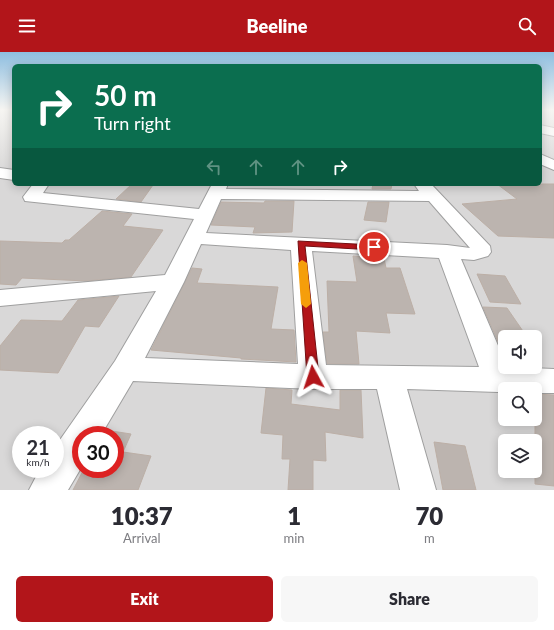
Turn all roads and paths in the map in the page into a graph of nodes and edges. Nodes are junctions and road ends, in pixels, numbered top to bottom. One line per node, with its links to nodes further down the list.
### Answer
1 (554, 152): 2 (street)
2 (542, 155)
3 (542, 159): 4 (street)
4 (554, 166)
5 (0, 173): 6 (street)
6 (12, 175)
7 (39, 186): 9 (street)
8 (428, 190): 9 (street); 12 (street)
9 (214, 198): 10 (street)
10 (195, 238): 11 (street); 13 (street)
11 (300, 243): 12 (street); 16 (street)
12 (447, 251): 18 (street)
13 (173, 282): 14 (street); 15 (street)
14 (0, 298)
15 (125, 370): 16 (street); 20 (street)
16 (313, 377): 17 (street)
17 (389, 377): 18 (street); 23 (street)
18 (498, 380): 19 (street)
19 (554, 381)
20 (89, 426)
21 (72, 452): 22 (street)
22 (47, 490)
23 (418, 490)

